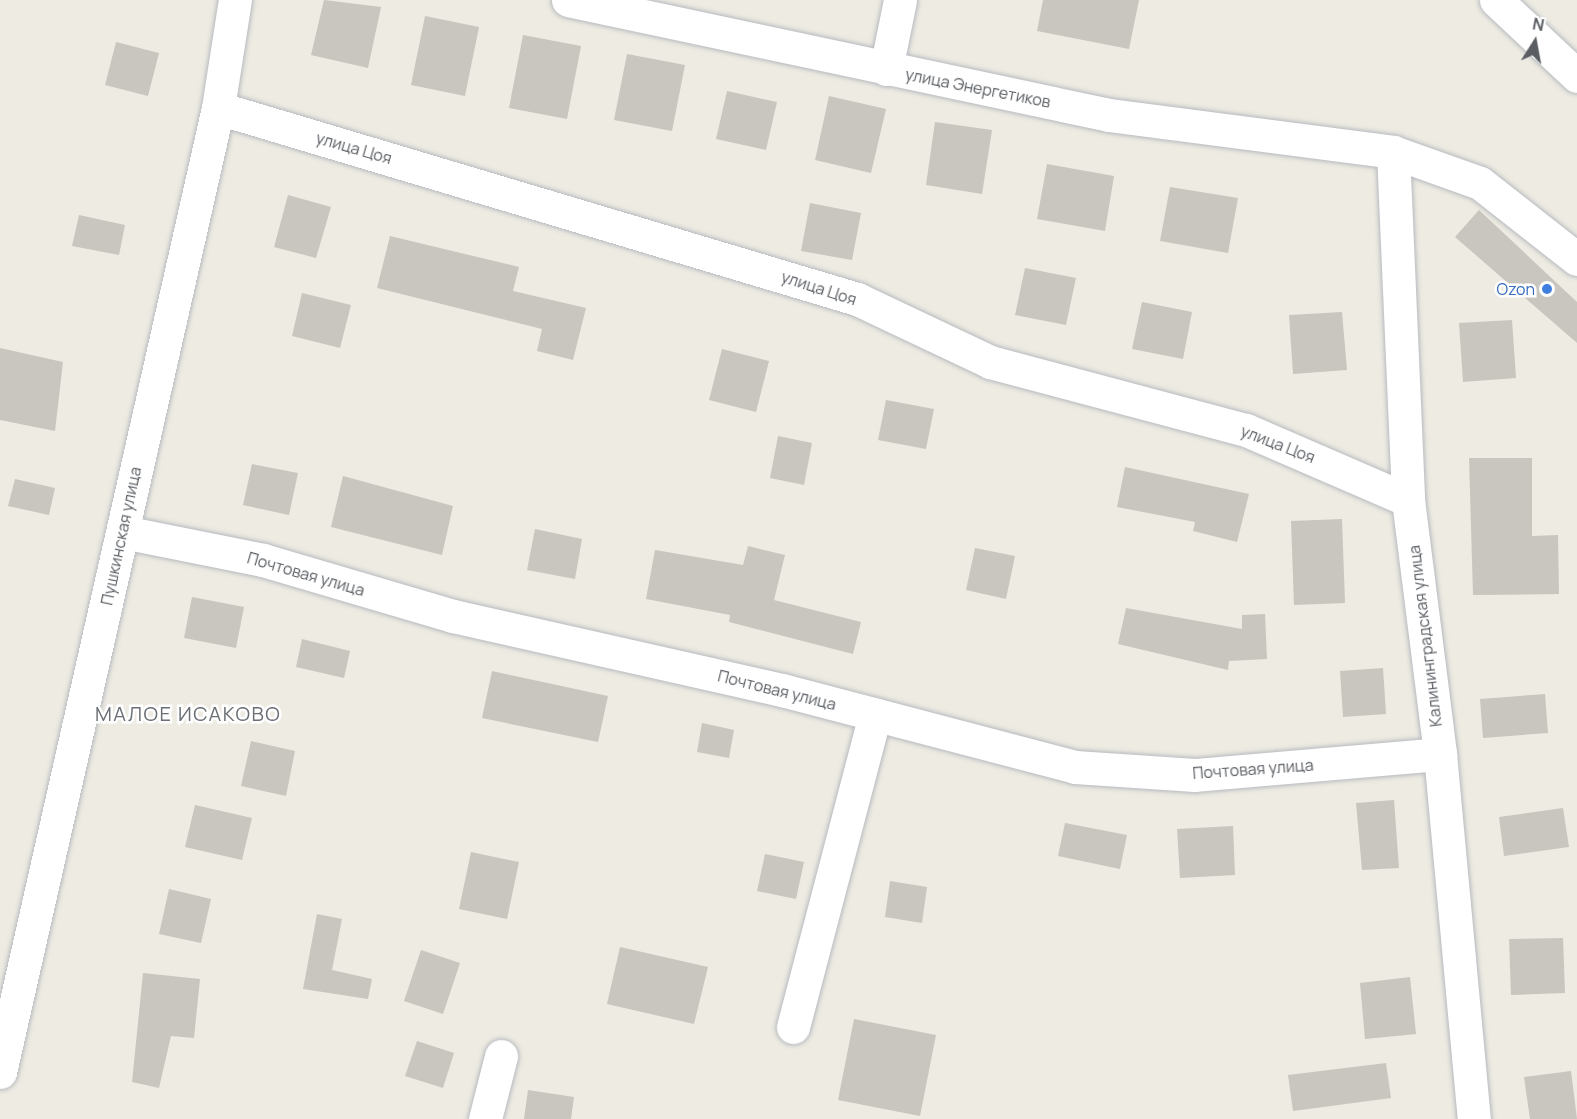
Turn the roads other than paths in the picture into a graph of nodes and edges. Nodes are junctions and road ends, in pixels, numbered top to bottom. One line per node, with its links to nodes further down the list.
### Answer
1 (235, 0): 8 (street, Пушкинская улица)
2 (568, 0): 5 (street, улица Энергетиков)
3 (900, 0): 6 (street)
4 (1496, 0): 7 (street)
5 (600, 3): 6 (street, улица Энергетиков)
6 (886, 69): 9 (street, улица Энергетиков)
7 (1577, 76)
8 (218, 108): 11 (street, улица Цоя); 12 (street, Пушкинская улица)
9 (1393, 152): 10 (street, улица Энергетиков); 11 (street, Калининградская улица)
10 (1577, 258)
11 (1408, 500): 14 (street, Калининградская улица)
12 (123, 532): 13 (street, Почтовая улица); 17 (street, Пушкинская улица)
13 (875, 715): 14 (street, Почтовая улица); 15 (street)
14 (1440, 754): 19 (street, Калининградская улица)
15 (793, 1027)
16 (501, 1056): 18 (street)
17 (0, 1072)
18 (485, 1119)
19 (1474, 1119)

